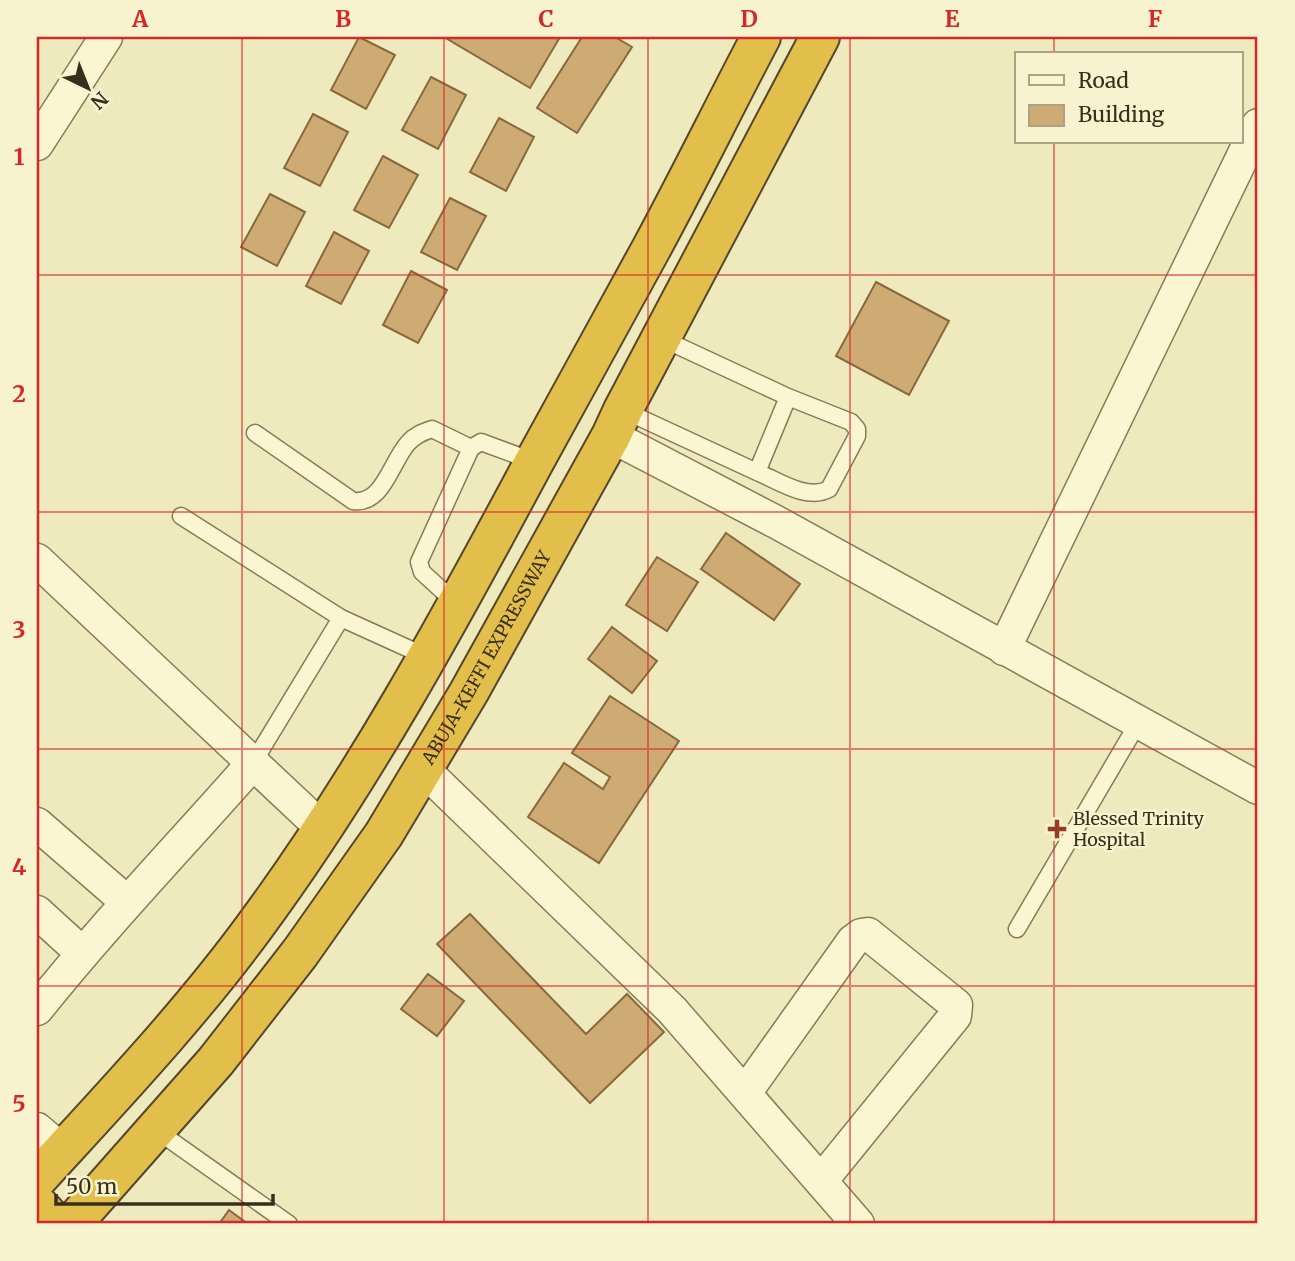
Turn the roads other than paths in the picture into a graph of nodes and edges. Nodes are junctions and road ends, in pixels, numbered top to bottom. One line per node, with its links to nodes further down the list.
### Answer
1 (106, 37): 5 (street)
2 (761, 37): 11 (highway)
3 (820, 37): 6 (highway, ABUJA-KEFFI EXPRESSWAY)
4 (1258, 125): 17 (street)
5 (37, 144)
6 (661, 338): 7 (lane); 8 (highway, ABUJA-KEFFI EXPRESSWAY)
7 (788, 397): 12 (lane); 12 (lane)
8 (617, 423): 12 (lane); 17 (street); 21 (highway, ABUJA-KEFFI EXPRESSWAY)
9 (255, 433): 10 (lane)
10 (471, 448): 11 (lane); 15 (lane)
11 (534, 462): 15 (highway)
12 (757, 472)
13 (181, 516): 16 (lane)
14 (37, 559): 20 (street)
15 (458, 605): 18 (highway)
16 (341, 618): 18 (lane); 20 (lane)
17 (1004, 649): 19 (street)
18 (428, 657): 24 (highway)
19 (1138, 723): 22 (street); 27 (lane)
20 (253, 763): 24 (street); 25 (street)
21 (423, 769): 30 (street); 33 (highway, ABUJA-KEFFI EXPRESSWAY)
22 (1258, 788)
23 (37, 824): 25 (street)
24 (323, 829): 31 (highway)
25 (127, 902): 28 (street)
26 (37, 912): 28 (street)
27 (1017, 929)
28 (82, 953): 29 (street)
29 (37, 1009)
30 (745, 1093): 35 (street); 35 (street)
31 (98, 1113): 32 (highway); 33 (highway)
32 (50, 1140): 34 (highway)
33 (146, 1142): 38 (highway, ABUJA-KEFFI EXPRESSWAY); 39 (lane)
34 (37, 1179)
35 (821, 1181): 40 (street)
36 (37, 1204): 37 (highway)
37 (56, 1224)
38 (72, 1224)
39 (289, 1224)
40 (859, 1224)

